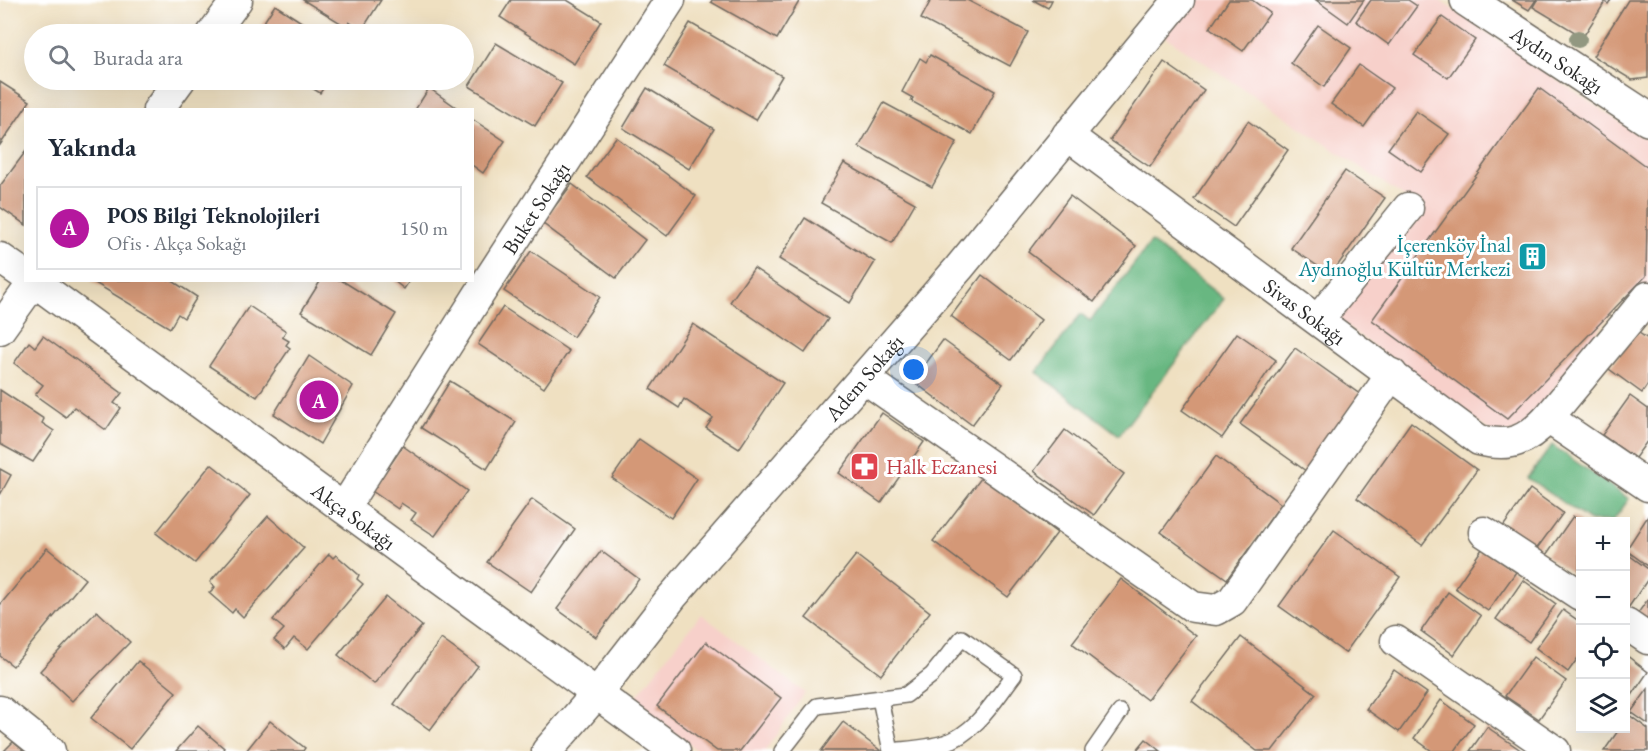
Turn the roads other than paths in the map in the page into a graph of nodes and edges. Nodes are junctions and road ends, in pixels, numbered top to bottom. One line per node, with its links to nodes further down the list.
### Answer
1 (237, 0): 5 (street)
2 (670, 0): 22 (street, Buket Sokağı)
3 (1179, 0): 9 (street, Adem Sokağı)
4 (1467, 0): 8 (street, Aydın Sokağı)
5 (219, 24)
6 (173, 90): 7 (street)
7 (159, 108)
8 (1648, 119)
9 (1067, 135): 16 (street, Sivas Sokağı); 19 (street, Adem Sokağı)
10 (1408, 208): 16 (street)
11 (0, 258): 12 (street, Akça Sokağı)
12 (24, 274)
13 (31, 282): 17 (street)
14 (35, 282): 22 (street, Akça Sokağı)
15 (1644, 312): 20 (street, Sivas Sokağı)
16 (1318, 320): 18 (street, Sivas Sokağı)
17 (0, 329)
18 (1392, 374): 19 (street); 20 (street, Sivas Sokağı)
19 (864, 378): 28 (street, Adem Sokağı)
20 (1548, 418): 21 (street)
21 (1648, 486)
22 (344, 508): 28 (street, Akça Sokağı)
23 (1484, 532): 24 (street)
24 (1576, 592)
25 (1627, 625): 26 (street)
26 (1648, 639)
27 (1396, 641): 38 (street)
28 (598, 692): 33 (street, Adem Sokağı); 34 (street, Akça Sokağı)
29 (880, 699): 35 (lane); 36 (lane); 36 (lane)
30 (0, 711): 32 (street)
31 (1120, 712): 37 (lane)
32 (50, 751)
33 (547, 751)
34 (675, 751)
35 (782, 751)
36 (892, 751)
37 (1093, 751)
38 (1555, 751)

